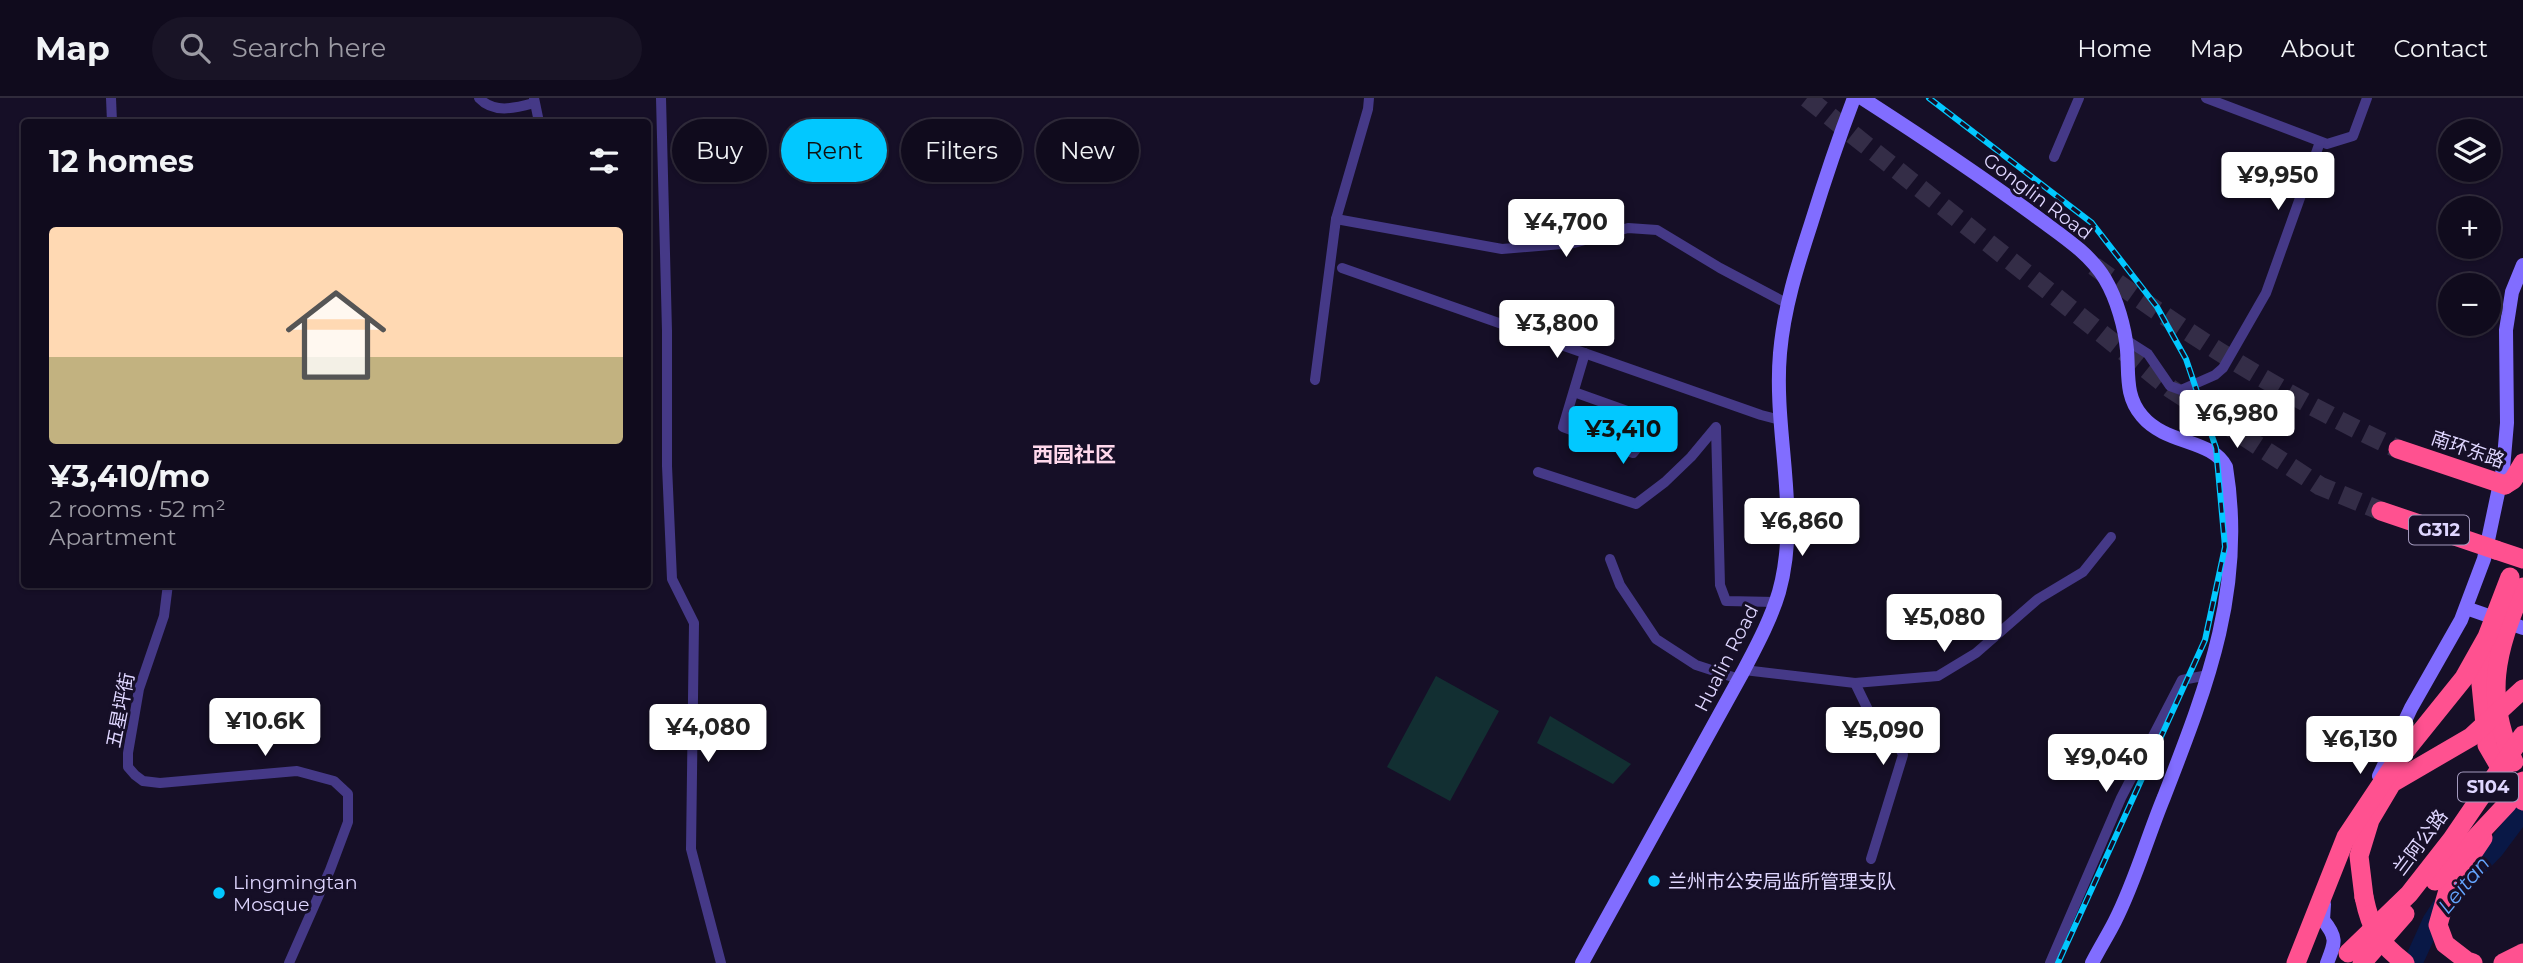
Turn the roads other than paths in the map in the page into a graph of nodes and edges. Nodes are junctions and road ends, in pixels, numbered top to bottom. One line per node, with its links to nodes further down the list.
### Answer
1 (111, 98): 11 (street)
2 (479, 98): 10 (street)
3 (661, 98): 48 (street)
4 (1369, 98): 15 (street)
5 (1854, 98): 18 (street, Hualin Road)
6 (1862, 98): 19 (street, Gonglin Road)
7 (2079, 98): 14 (street)
8 (2206, 98): 13 (street)
9 (2368, 98): 13 (street)
10 (534, 100): 12 (street)
11 (112, 119)
12 (538, 119)
13 (2320, 142): 19 (street)
14 (2054, 158)
15 (1336, 219): 18 (street); 21 (street)
16 (2523, 265): 35 (street)
17 (1342, 268): 20 (street)
18 (1788, 304): 23 (street, Hualin Road)
19 (2126, 340): 39 (street, Gonglin Road)
20 (1585, 353): 22 (street); 23 (street)
21 (1315, 380)
22 (1574, 392): 22 (street)
23 (1780, 420): 34 (street, Hualin Road)
24 (2398, 449): 27 (highway, 南环东路, bridge)
25 (2523, 463): 27 (highway)
26 (1538, 472): 34 (street)
27 (2514, 489)
28 (2381, 511): 30 (highway, G312, bridge)
29 (2111, 537): 40 (street)
30 (2508, 554): 32 (highway)
31 (1610, 559): 38 (street)
32 (2516, 582): 37 (highway, bridge); 43 (highway, bridge)
33 (168, 588): 47 (street, 五星坪街)
34 (1775, 602): 38 (street, Hualin Road)
35 (2466, 608): 36 (street); 53 (street)
36 (2523, 628)
37 (2487, 637): 44 (highway, bridge); 52 (highway, bridge)
38 (1741, 674): 40 (street); 49 (street, Hualin Road)
39 (2208, 674): 50 (street); 51 (street, Gonglin Road)
40 (1855, 683): 45 (street)
41 (2523, 689): 56 (highway, bridge)
42 (2523, 735): 54 (highway, 兰阿公路 / S104, bridge)
43 (2523, 780): 44 (highway, 兰阿公路 / S104, bridge)
44 (2515, 802): 55 (highway, 兰阿公路 / S104, bridge); 57 (highway, bridge)
45 (1871, 859)
46 (2523, 953): 58 (highway)
47 (289, 963)
48 (720, 963)
49 (1582, 963)
50 (2050, 963)
51 (2092, 963)
52 (2296, 963)
53 (2327, 963)
54 (2339, 963)
55 (2362, 963)
56 (2405, 963)
57 (2473, 963)
58 (2503, 963)

